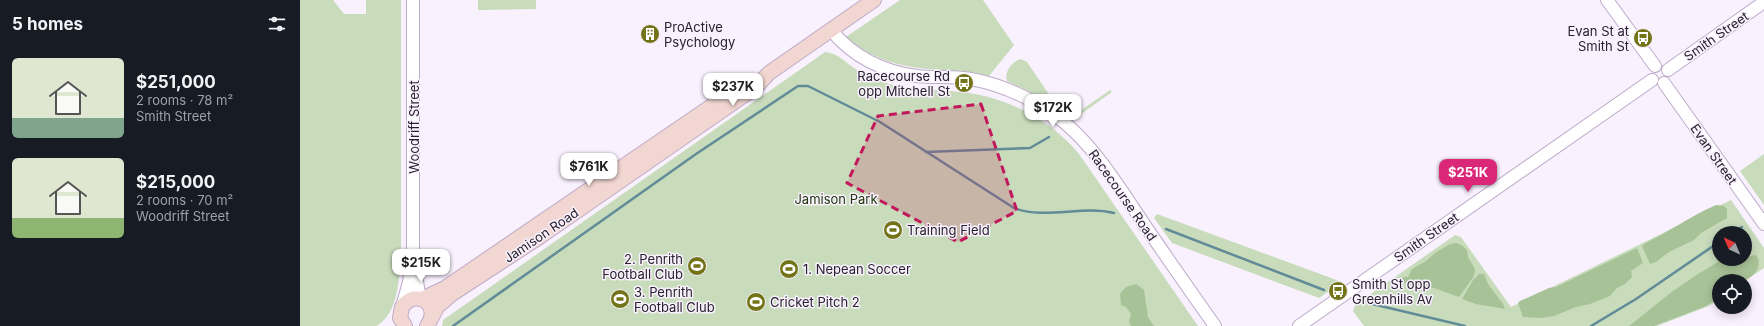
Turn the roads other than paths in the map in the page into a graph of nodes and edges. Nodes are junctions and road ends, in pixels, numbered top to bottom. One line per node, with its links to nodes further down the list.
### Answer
1 (413, 0): 12 (street, Woodriff Street)
2 (874, 0): 5 (main road, Jamison Road)
3 (1607, 0): 6 (street)
4 (1764, 2): 7 (street, Smith Street)
5 (831, 30): 8 (main road, Jamison Road); 17 (street, Racecourse Road)
6 (1655, 66): 7 (street); 9 (street)
7 (1668, 70): 10 (street)
8 (769, 73): 13 (main road, Jamison Road); 15 (main road, Jamison Road)
9 (1652, 80): 10 (street); 18 (street, Smith Street)
10 (1664, 83): 11 (street, Evan Street)
11 (1764, 224)
12 (413, 253): 13 (street, Woodriff Street); 14 (street, Woodriff Street)
13 (421, 299): 14 (main road, Jamison Road); 15 (main road)
14 (402, 316): 16 (main road)
15 (430, 321)
16 (390, 326)
17 (1215, 326)
18 (1299, 326)

